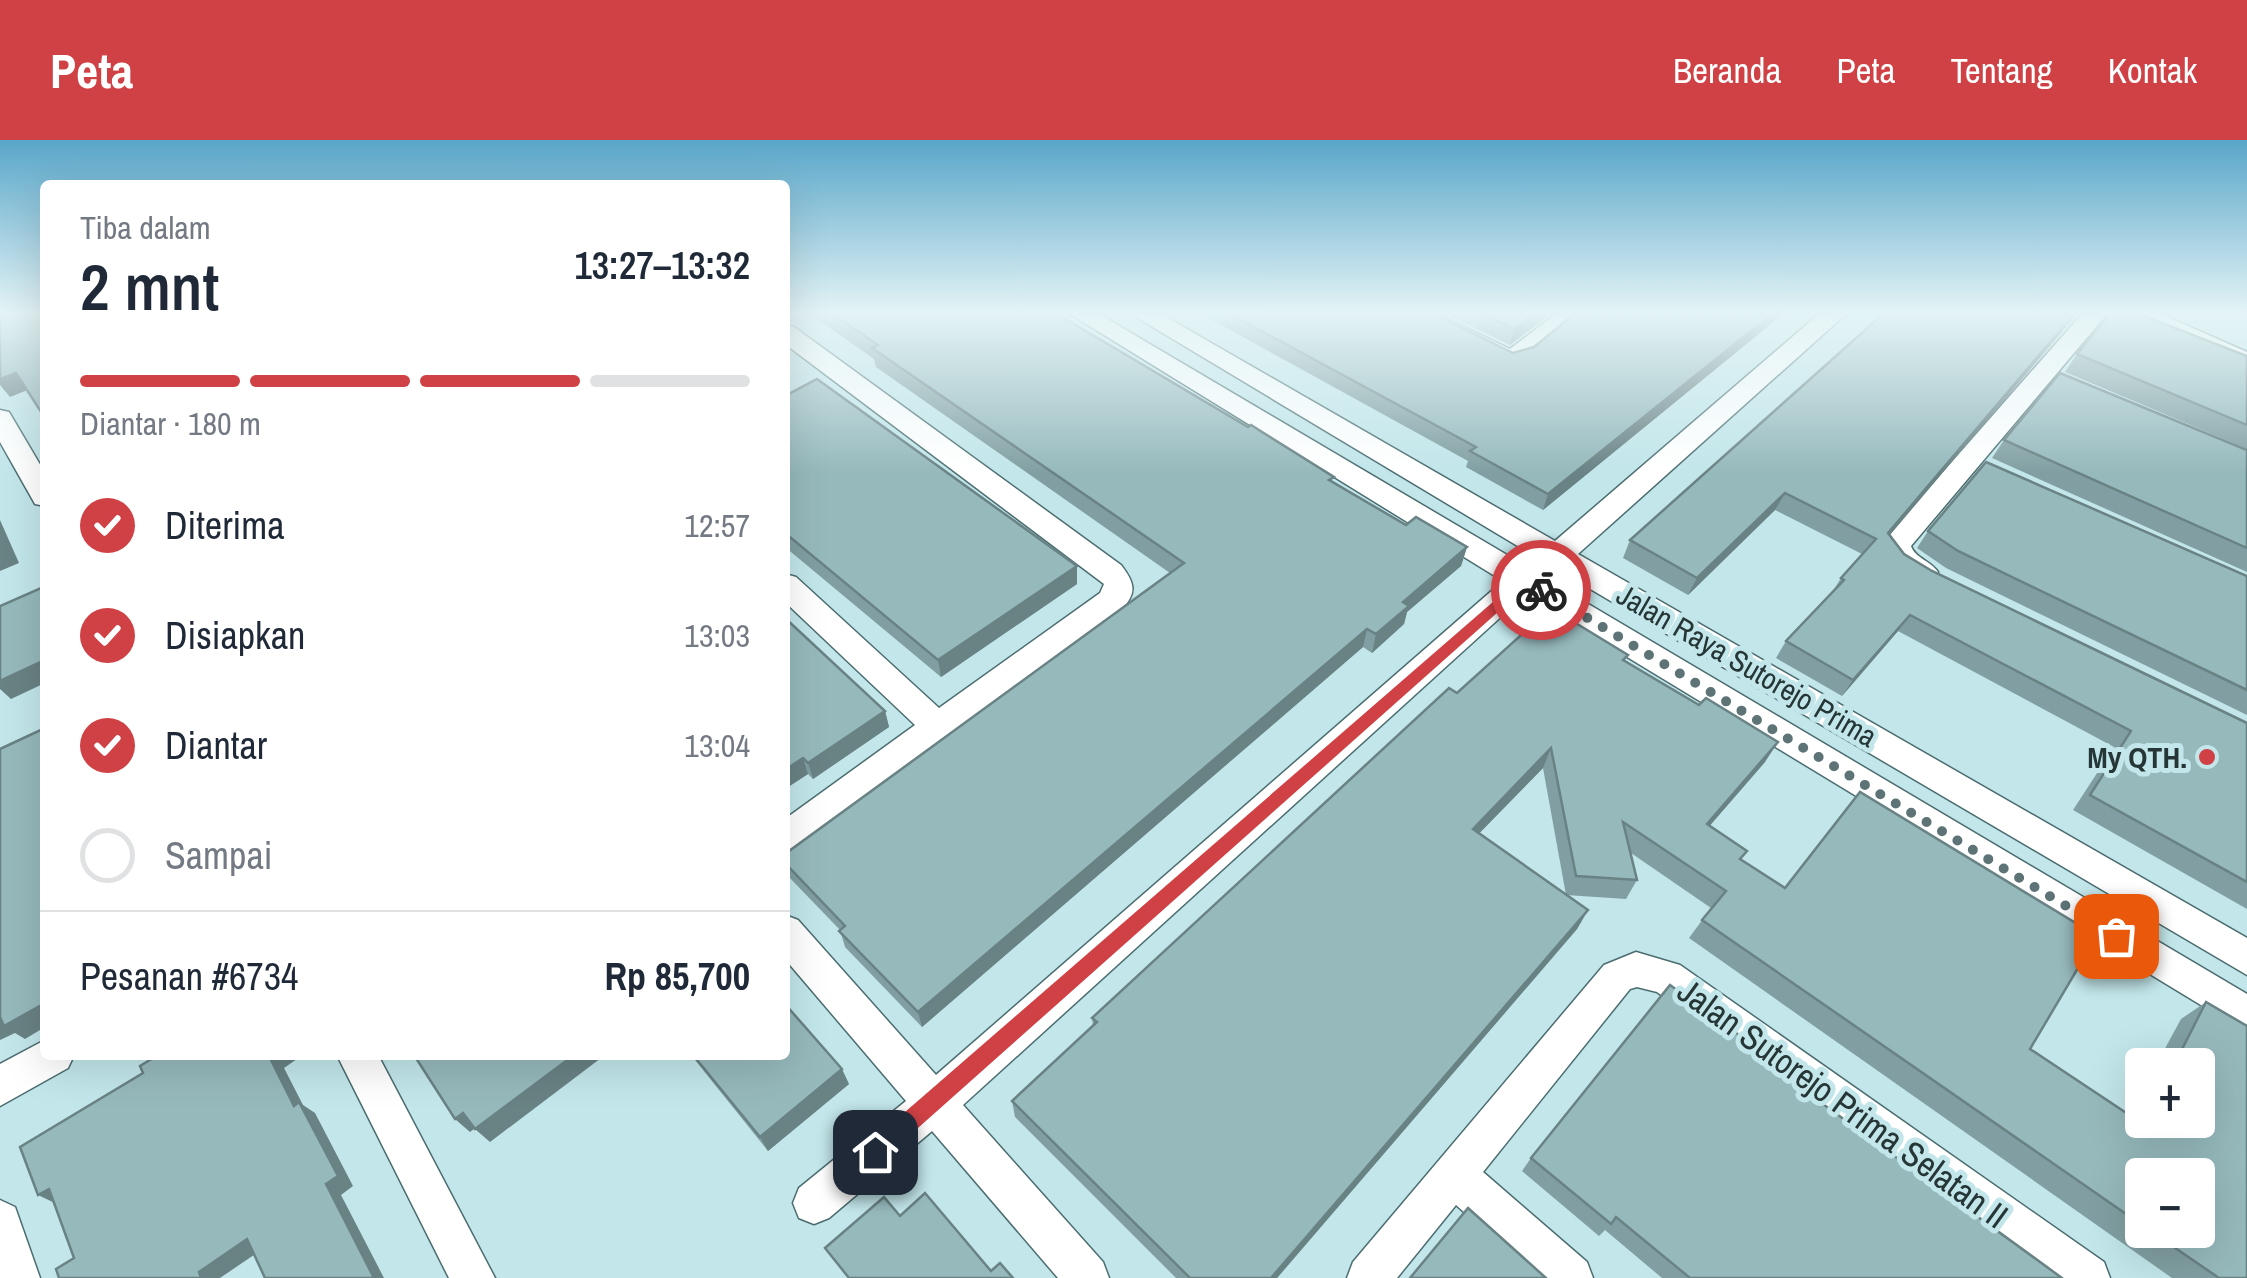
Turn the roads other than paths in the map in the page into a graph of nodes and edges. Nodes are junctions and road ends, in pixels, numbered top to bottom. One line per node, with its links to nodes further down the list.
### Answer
1 (833, 367): 12 (street)
2 (1170, 367): 9 (street, Jalan Raya Sutorejo Prima)
3 (1234, 367): 8 (street, Jalan Raya Sutorejo Prima)
4 (1769, 367): 8 (street)
5 (2062, 367): 10 (street)
6 (0, 418): 7 (street)
7 (40, 488)
8 (1559, 554): 9 (street); 15 (street, Jalan Raya Sutorejo Prima)
9 (1524, 580): 16 (street, Jalan Raya Sutorejo Prima); 20 (street)
10 (1950, 586)
11 (790, 590): 12 (street)
12 (938, 726): 13 (street)
13 (790, 834)
14 (790, 938): 20 (street)
15 (2247, 958)
16 (2247, 1015)
17 (45, 1060): 19 (street)
18 (359, 1060): 25 (street)
19 (0, 1086)
20 (936, 1102): 22 (street); 26 (street)
21 (1455, 1176): 27 (street, Jalan Sutorejo Prima Selatan II); 28 (street); 29 (street, Jalan Sutorejo Prima Selatan II)
22 (814, 1202)
23 (0, 1222): 24 (street)
24 (18, 1278)
25 (473, 1278)
26 (1087, 1278)
27 (1368, 1278)
28 (1571, 1278)
29 (2088, 1278)

